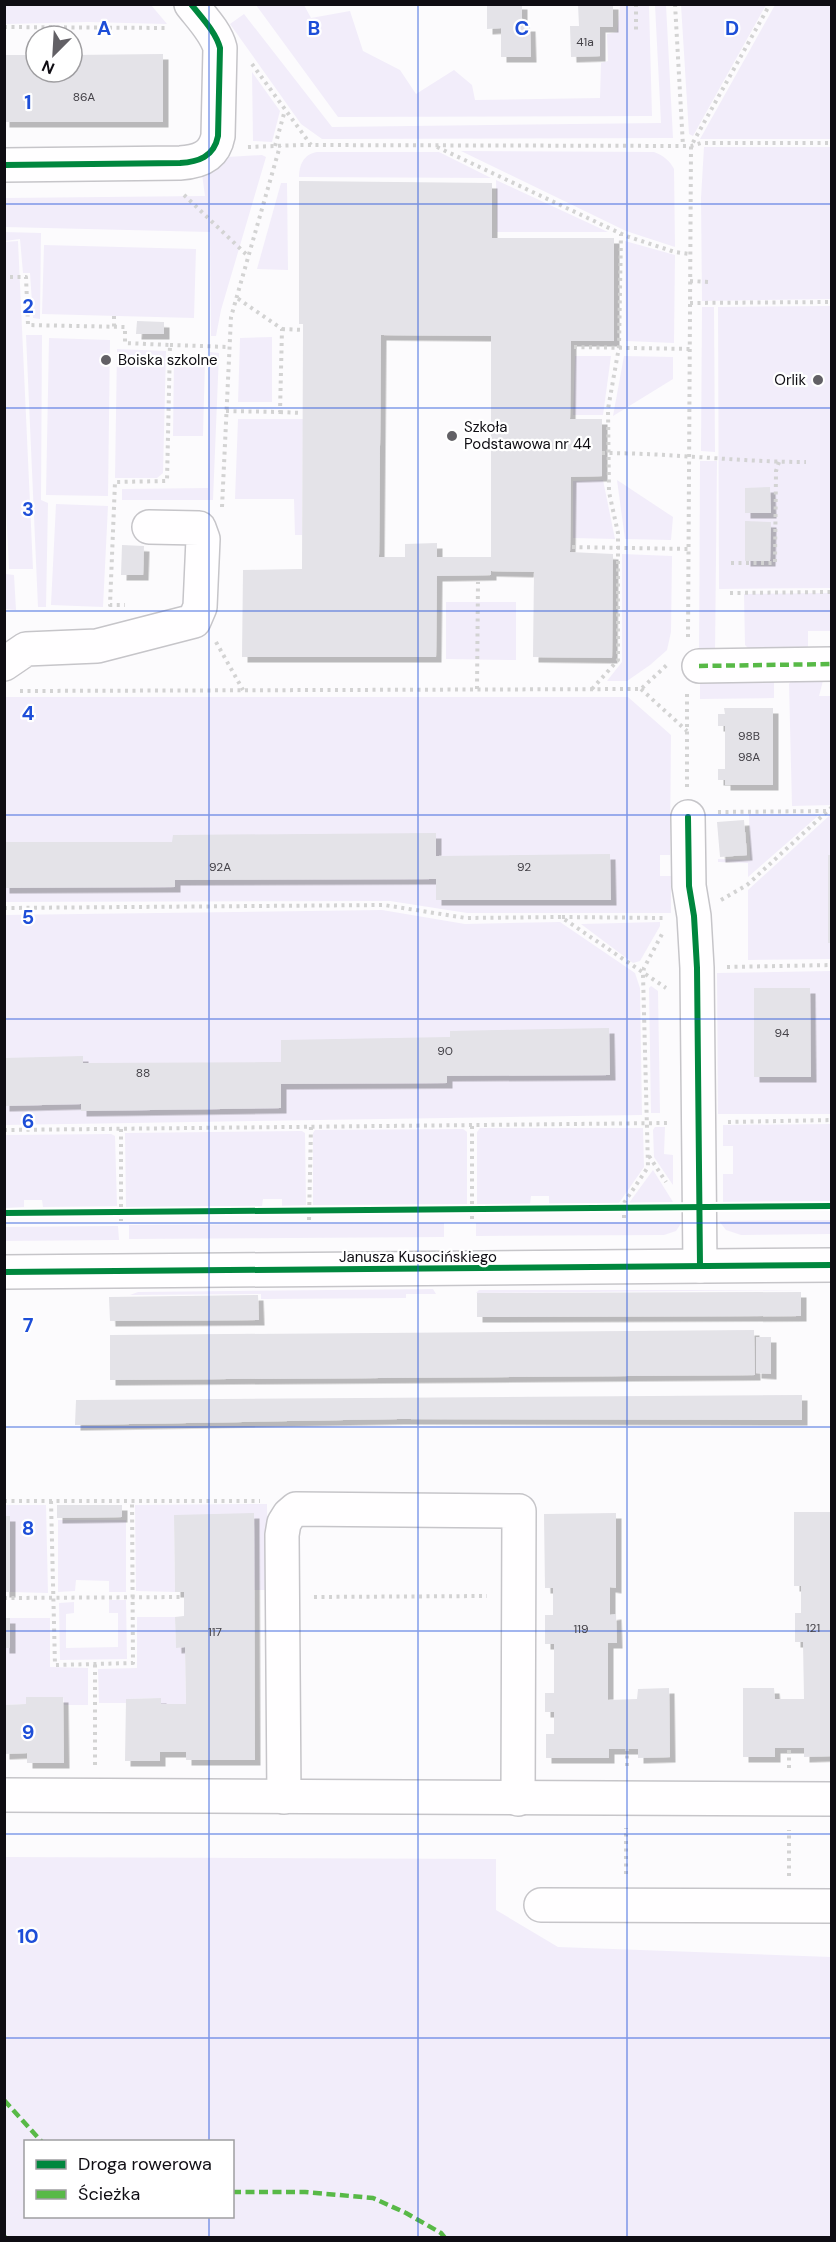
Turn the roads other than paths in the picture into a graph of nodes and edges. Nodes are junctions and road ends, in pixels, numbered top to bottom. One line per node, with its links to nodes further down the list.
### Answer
1 (199, 14): 2 (street)
2 (4, 165)
3 (149, 527): 6 (street)
4 (831, 664): 5 (street)
5 (687, 665)
6 (10, 678)
7 (687, 815): 9 (street)
8 (831, 1265): 9 (street, Janusza Kusocińskiego)
9 (700, 1266): 10 (street, Janusza Kusocińskiego)
10 (4, 1272)
11 (4, 1795): 12 (street)
12 (284, 1797): 13 (street); 13 (street)
13 (518, 1799): 14 (street)
14 (831, 1799)
15 (541, 1905): 16 (street)
16 (831, 1906)

